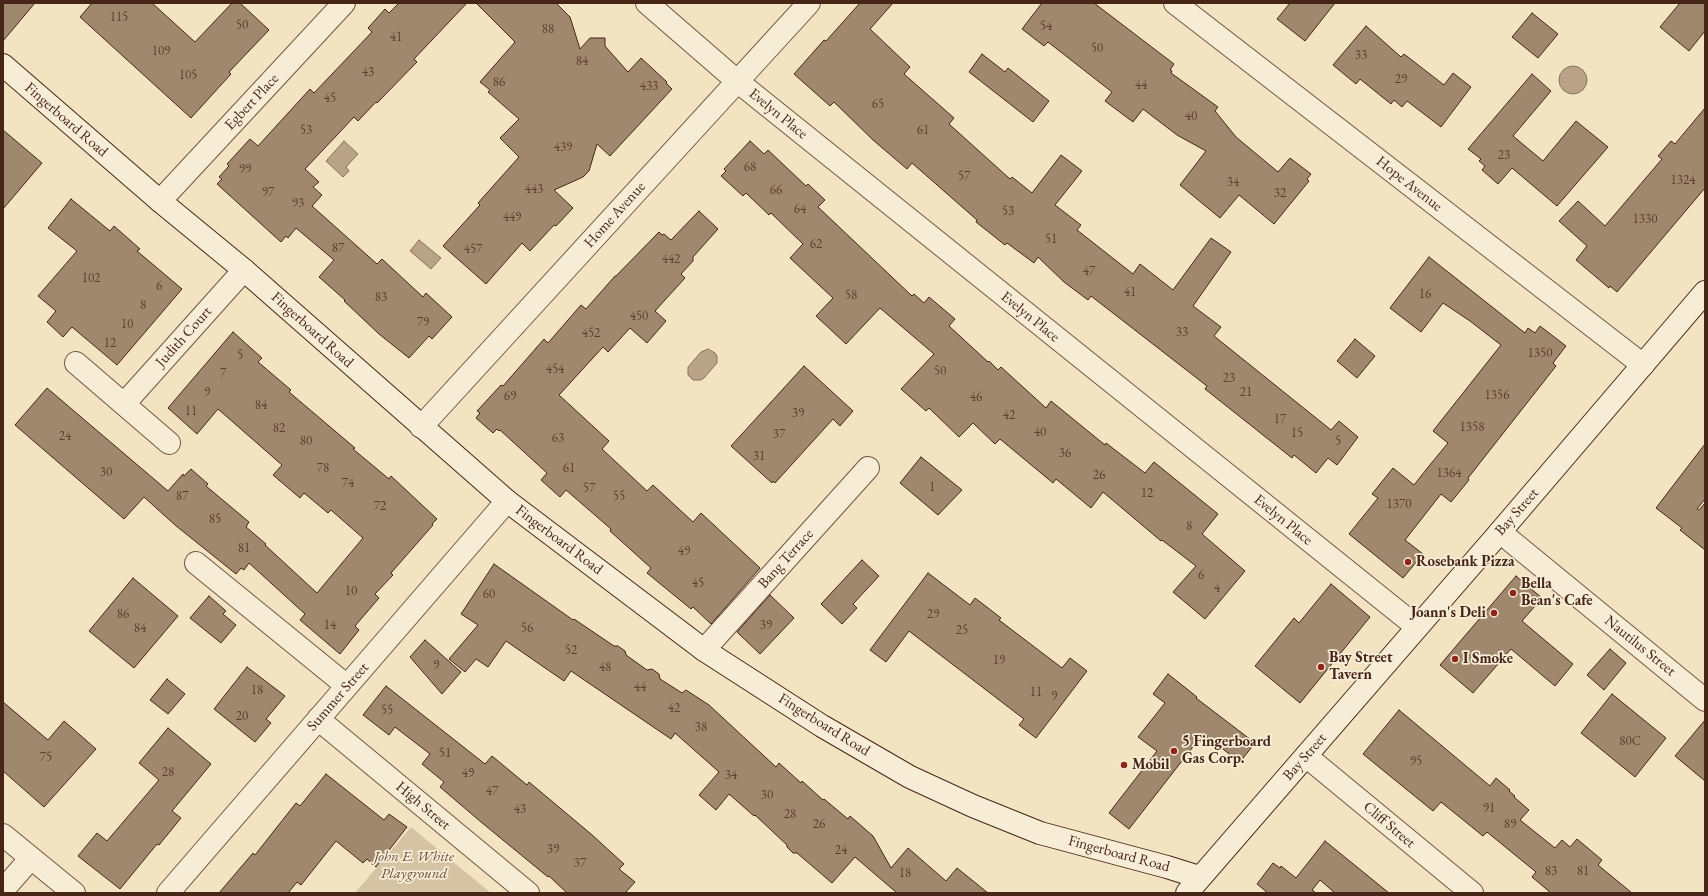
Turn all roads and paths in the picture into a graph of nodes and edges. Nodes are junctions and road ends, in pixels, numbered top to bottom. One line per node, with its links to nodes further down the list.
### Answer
1 (344, 3): 7 (street, Egbert Place)
2 (647, 3): 6 (street, Evelyn Place)
3 (809, 3): 6 (street, Home Avenue)
4 (1176, 3): 11 (street, Hope Avenue)
5 (3, 65): 7 (street, Fingerboard Road)
6 (737, 81): 13 (street, Home Avenue); 19 (street, Evelyn Place)
7 (160, 201): 8 (street, Fingerboard Road)
8 (244, 270): 12 (street, Judith Court); 13 (street, Fingerboard Road)
9 (1705, 292): 11 (street, Bay Street)
10 (76, 363): 12 (street)
11 (1643, 365): 17 (street, Bay Street)
12 (124, 404): 14 (street)
13 (421, 427): 16 (street, Fingerboard Road)
14 (169, 443)
15 (868, 468): 20 (street, Bang Terrace)
16 (507, 501): 20 (street, Fingerboard Road); 21 (street, Summer Street)
17 (1500, 532): 19 (street, Bay Street); 22 (street, Nautilus Street)
18 (196, 563): 21 (street)
19 (1417, 628): 24 (street, Bay Street)
20 (704, 650): 27 (street, Fingerboard Road)
21 (347, 686): 23 (street, Summer Street)
22 (1705, 700)
23 (318, 719): 30 (street, Summer Street); 31 (street, High Street)
24 (1306, 756): 27 (street, Bay Street); 32 (street, Cliff Street)
25 (3, 835): 26 (street)
26 (31, 858): 28 (street); 29 (street)
27 (1193, 885)
28 (3, 890)
29 (74, 893)
30 (168, 893)
31 (528, 893)
32 (1472, 893)

